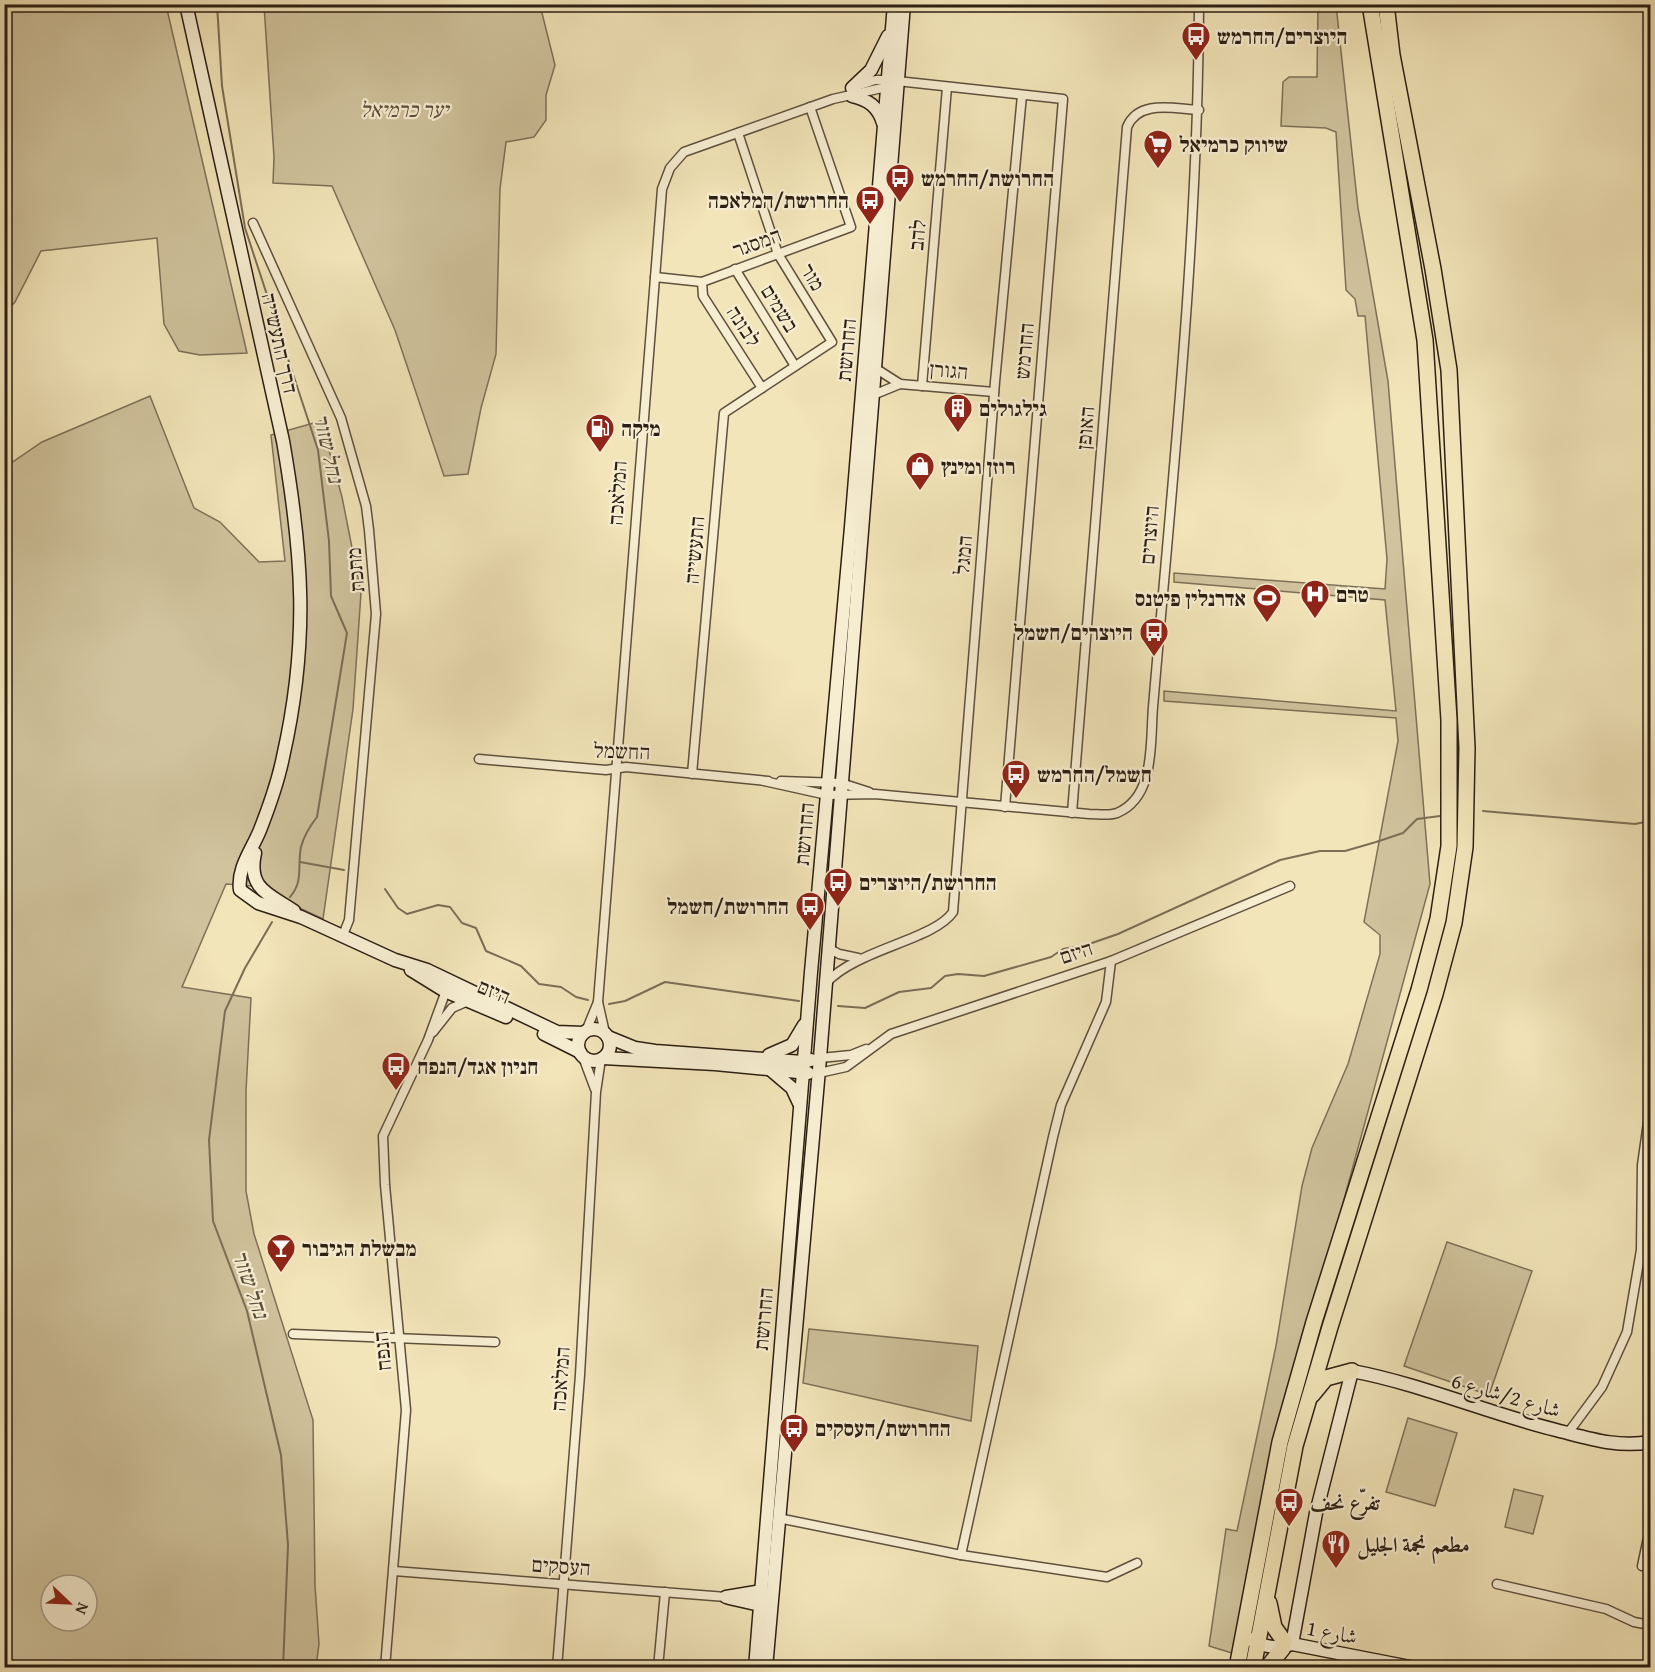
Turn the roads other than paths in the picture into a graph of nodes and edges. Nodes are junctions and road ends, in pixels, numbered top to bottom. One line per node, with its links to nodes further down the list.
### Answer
1 (186, 4): 38 (street, דרך התעשייה)
2 (894, 4): 7 (street, החרושת)
3 (904, 4): 8 (street, החרושת)
4 (1199, 4): 13 (street, היוצרים)
5 (1370, 4): 87 (highway)
6 (1386, 4): 66 (highway)
7 (892, 27): 8 (street, החרושת); 10 (street)
8 (892, 84): 9 (street, החרמש); 10 (street, המלאכה); 14 (street, החרושת); 22 (street, החרושת)
9 (947, 87): 11 (street, החרמש); 24 (street, להב)
10 (852, 92): 12 (street, המלאכה); 14 (street)
11 (1022, 95): 26 (street, המגל); 36 (street, החרמש)
12 (810, 107): 15 (street, המלאכה); 17 (street, המסגר)
13 (1198, 110): 37 (street, היוצרים); 37 (street, האופן)
14 (884, 129): 32 (street, החרושת)
15 (738, 133): 17 (street); 19 (street, המלאכה)
16 (253, 223): 41 (street, מתכת)
17 (778, 254): 18 (street, המסגר); 21 (street, מור)
18 (735, 270): 20 (street, המסגר); 21 (street, בשמים)
19 (655, 277): 20 (street, המסגר); 29 (street, המלאכה)
20 (702, 282): 25 (street, לבונה)
21 (795, 366): 25 (street, התעשייה)
22 (875, 368): 23 (street, הגורן); 27 (street, החרושת)
23 (900, 384): 24 (street, הגורן); 27 (street, הגורן)
24 (922, 386): 26 (street, הגורן)
25 (762, 388): 30 (street, התעשייה)
26 (994, 392): 35 (street, המגל)
27 (873, 395): 33 (street, החרושת)
28 (479, 759): 29 (street, החשמל)
29 (618, 768): 30 (street, החשמל); 48 (street, המלאכה)
30 (692, 774): 31 (street, החשמל)
31 (764, 781): 32 (street, החשמל); 34 (street, החשמל)
32 (828, 782): 33 (street, היוצרים); 34 (street, החרושת)
33 (840, 790): 34 (street, היוצרים); 35 (street, היוצרים); 42 (street, החרושת)
34 (826, 795): 49 (street, החרושת)
35 (960, 802): 36 (street, היוצרים); 43 (street, המגל)
36 (1005, 807): 37 (street, היוצרים)
37 (1072, 813)
38 (259, 834): 40 (street, דרך התעשייה); 40 (street, דרך התעשייה)
39 (1290, 886): 44 (street, היזם)
40 (301, 917): 41 (street, דרך התעשייה)
41 (343, 935): 46 (street, היזם)
42 (828, 948): 43 (street); 45 (street, החרושת)
43 (859, 958): 45 (street, המגל)
44 (1111, 961): 53 (street, היזם); 75 (street)
45 (826, 982): 56 (street, החרושת)
46 (448, 987): 47 (street, היזם); 50 (street, היזם); 52 (street, הנפח)
47 (468, 1001): 52 (street, הנפח); 54 (street, היזם)
48 (598, 1002): 50 (street, המלאכה); 51 (street, המלאכה)
49 (807, 1019): 55 (street); 59 (street, החרושת)
50 (585, 1032): 51 (street); 54 (street, המלאכה)
51 (607, 1035): 57 (street, המלאכה); 58 (street, היזם)
52 (428, 1040): 67 (street, הנפח)
53 (872, 1046): 56 (street, היזם); 61 (street, היזם)
54 (581, 1054): 57 (street); 62 (street, המלאכה)
55 (757, 1057): 58 (street, היזם); 59 (street, היזם)
56 (820, 1058): 59 (street, היזם); 61 (street, החרושת)
57 (602, 1059): 58 (street, היזם); 62 (street, המלאכה)
58 (718, 1059): 60 (street, היזם)
59 (803, 1067): 60 (street, היזם); 61 (street, היזם); 63 (street, החרושת)
60 (768, 1069): 63 (street)
61 (819, 1073): 73 (street, החרושת)
62 (596, 1092): 80 (street, המלאכה)
63 (800, 1106): 82 (street, החרושת)
64 (1650, 1108): 71 (street)
65 (293, 1334): 67 (street)
66 (1327, 1335): 69 (highway); 70 (highway)
67 (399, 1338): 68 (street); 78 (street, הנפח)
68 (495, 1342)
69 (1352, 1371): 70 (highway); 71 (street, شارع 2/شارع 6); 89 (street)
70 (1307, 1403): 81 (highway)
71 (1568, 1433): 72 (street, شارع 2/شارع 6)
72 (1650, 1442)
73 (778, 1518): 75 (street); 85 (street, החרושת)
74 (1650, 1528): 77 (street)
75 (961, 1555): 76 (street)
76 (1137, 1563)
77 (1642, 1566)
78 (394, 1571): 80 (street, העסקים); 91 (street, הנפח)
79 (1497, 1584): 86 (street)
80 (565, 1585): 83 (street, העסקים); 92 (street, המלאכה)
81 (1268, 1590): 88 (highway); 89 (highway)
82 (762, 1591): 84 (street); 85 (street)
83 (665, 1592): 84 (street, העסקים); 93 (street)
84 (726, 1597): 85 (street)
85 (766, 1603): 94 (street, החרושת); 95 (street, החרושת)
86 (1650, 1625)
87 (1243, 1636): 88 (street, شارع 1); 96 (highway)
88 (1259, 1640): 89 (street, شارع 1); 97 (highway)
89 (1286, 1644): 90 (street, شارع 1); 98 (highway)
90 (1377, 1664): 99 (street, شارع 1)
91 (385, 1668)
92 (557, 1668)
93 (657, 1668)
94 (755, 1668)
95 (766, 1668)
96 (1237, 1668)
97 (1254, 1668)
98 (1267, 1668)
99 (1415, 1668)

